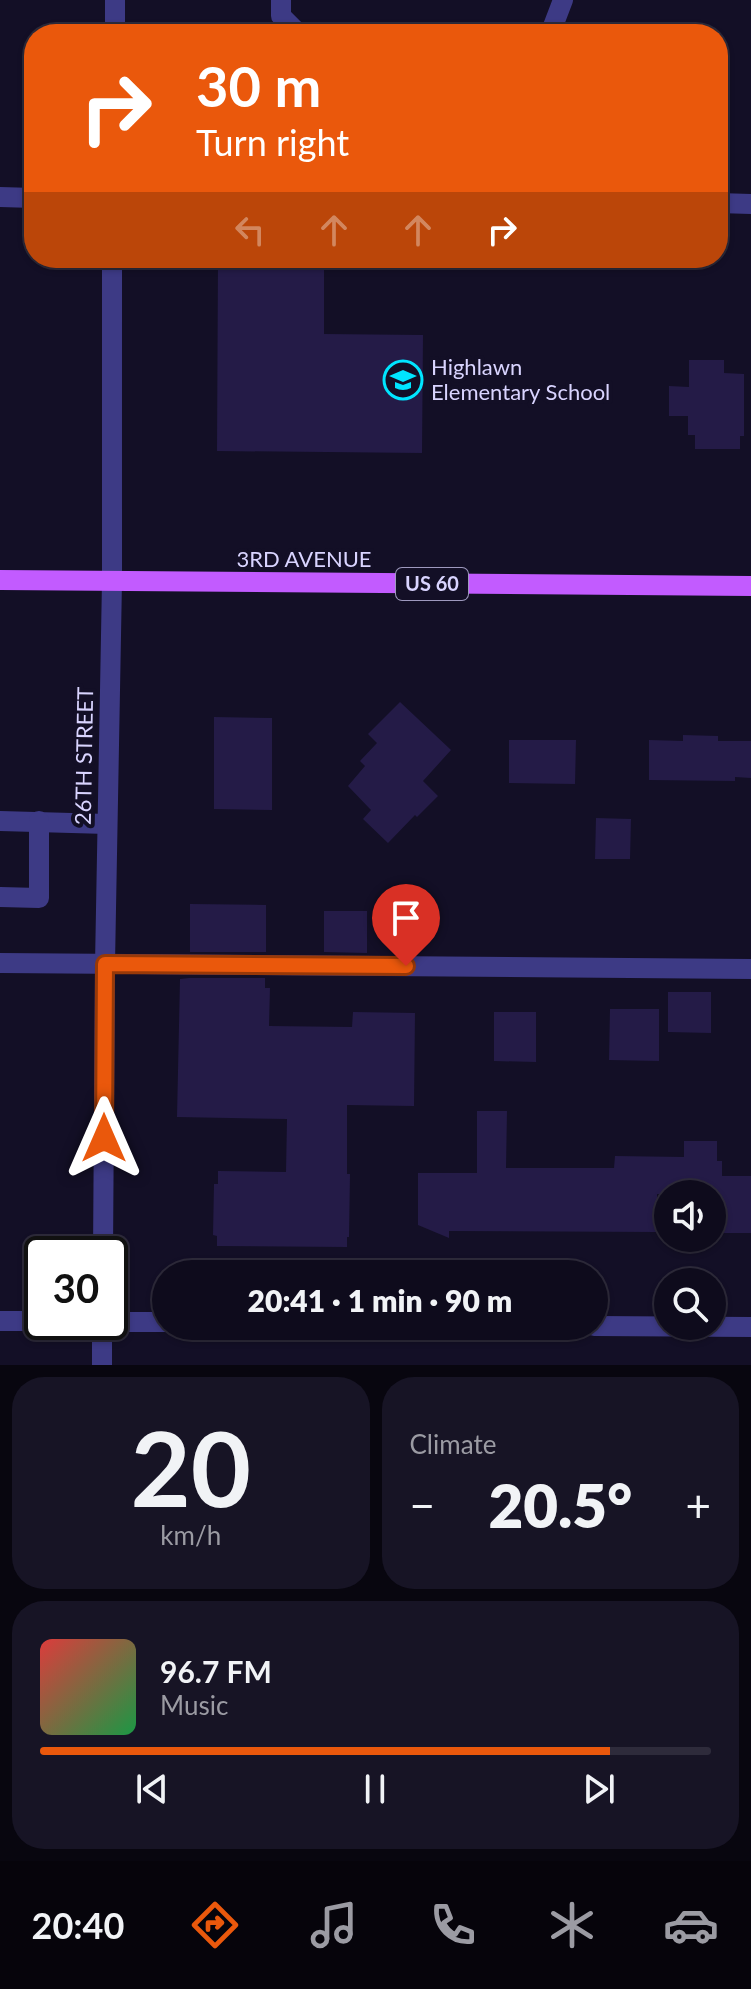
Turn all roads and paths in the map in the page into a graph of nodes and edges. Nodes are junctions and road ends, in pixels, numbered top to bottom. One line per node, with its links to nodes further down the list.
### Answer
1 (115, 0): 4 (street)
2 (281, 0): 5 (street)
3 (563, 0): 6 (street)
4 (115, 24)
5 (289, 24)
6 (554, 24)
7 (0, 197): 8 (street)
8 (24, 198)
9 (728, 203): 10 (street)
10 (751, 204)
11 (112, 268): 13 (street, 26TH STREET)
12 (0, 580): 13 (main road, 3RD AVENUE / US 60)
13 (112, 581): 14 (main road, 3RD AVENUE / US 60); 17 (street, 26TH STREET)
14 (751, 586)
15 (0, 821): 16 (street)
16 (39, 821): 17 (street); 18 (street)
17 (107, 824): 20 (street, 26TH STREET)
18 (0, 897)
19 (0, 963): 20 (street)
20 (105, 964): 21 (street); 22 (street, 26TH STREET)
21 (751, 969)
22 (103, 1236)
23 (0, 1321): 24 (street)
24 (24, 1321)
25 (128, 1322): 26 (street)
26 (152, 1322)
27 (608, 1326): 28 (street)
28 (751, 1327)
29 (102, 1340): 30 (street)
30 (102, 1365)

